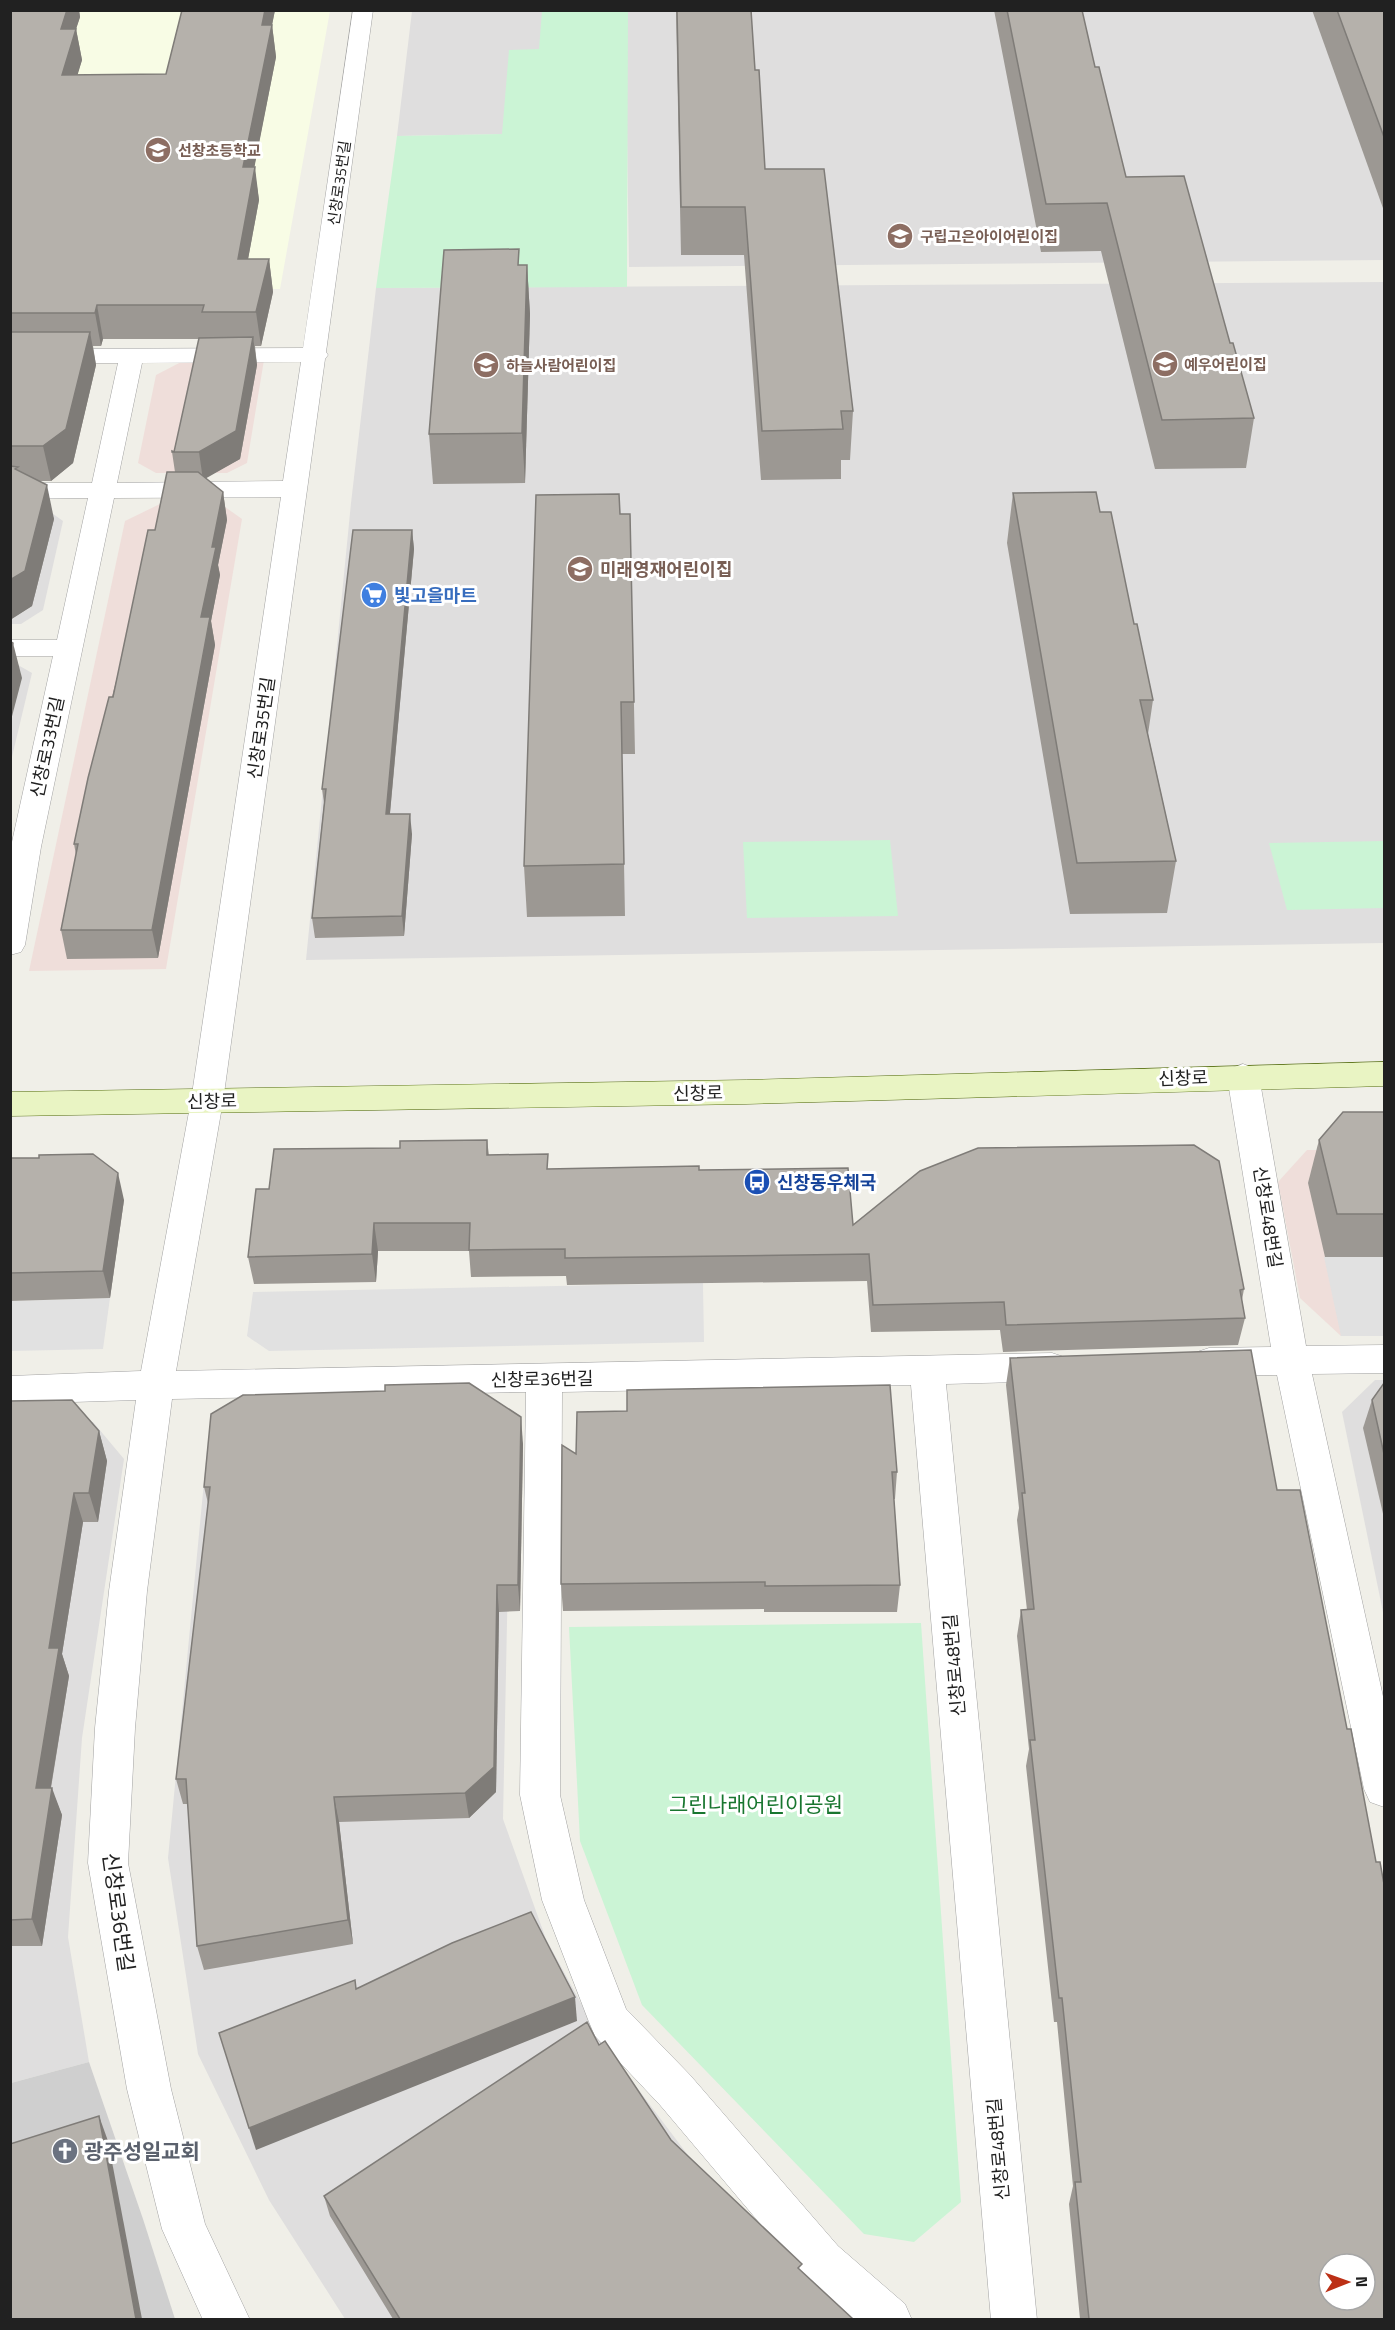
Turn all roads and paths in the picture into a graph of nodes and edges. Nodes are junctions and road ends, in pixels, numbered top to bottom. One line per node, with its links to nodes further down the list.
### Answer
1 (363, 10): 3 (street, 신창로35번길)
2 (132, 355): 3 (street); 4 (street); 7 (street, 신창로33번길)
3 (315, 355): 5 (street, 신창로35번길)
4 (10, 356)
5 (296, 489): 7 (street); 14 (street, 신창로35번길)
6 (10, 491): 7 (street)
7 (103, 491): 9 (street, 신창로33번길)
8 (10, 648): 9 (street)
9 (68, 648): 10 (street, 신창로33번길)
10 (18, 847): 11 (street, 신창로33번길)
11 (10, 945)
12 (1384, 1074): 13 (main road, 신창로)
13 (1243, 1076): 14 (main road, 신창로); 16 (street, 신창로48번길)
14 (207, 1101): 15 (main road, 신창로); 22 (street, 신창로36번길)
15 (10, 1104)
16 (1290, 1359): 17 (street); 18 (street); 24 (street, 신창로48번길)
17 (1384, 1359)
18 (1173, 1363)
19 (1080, 1366): 20 (street)
20 (927, 1372): 21 (street, 신창로36번길); 28 (street, 신창로48번길)
21 (544, 1379): 22 (street, 신창로36번길); 27 (street)
22 (156, 1384): 23 (street); 26 (street, 신창로36번길)
23 (10, 1390)
24 (1372, 1677): 25 (street, 신창로48번길)
25 (1384, 1789)
26 (227, 2319)
27 (889, 2319)
28 (1014, 2319)

